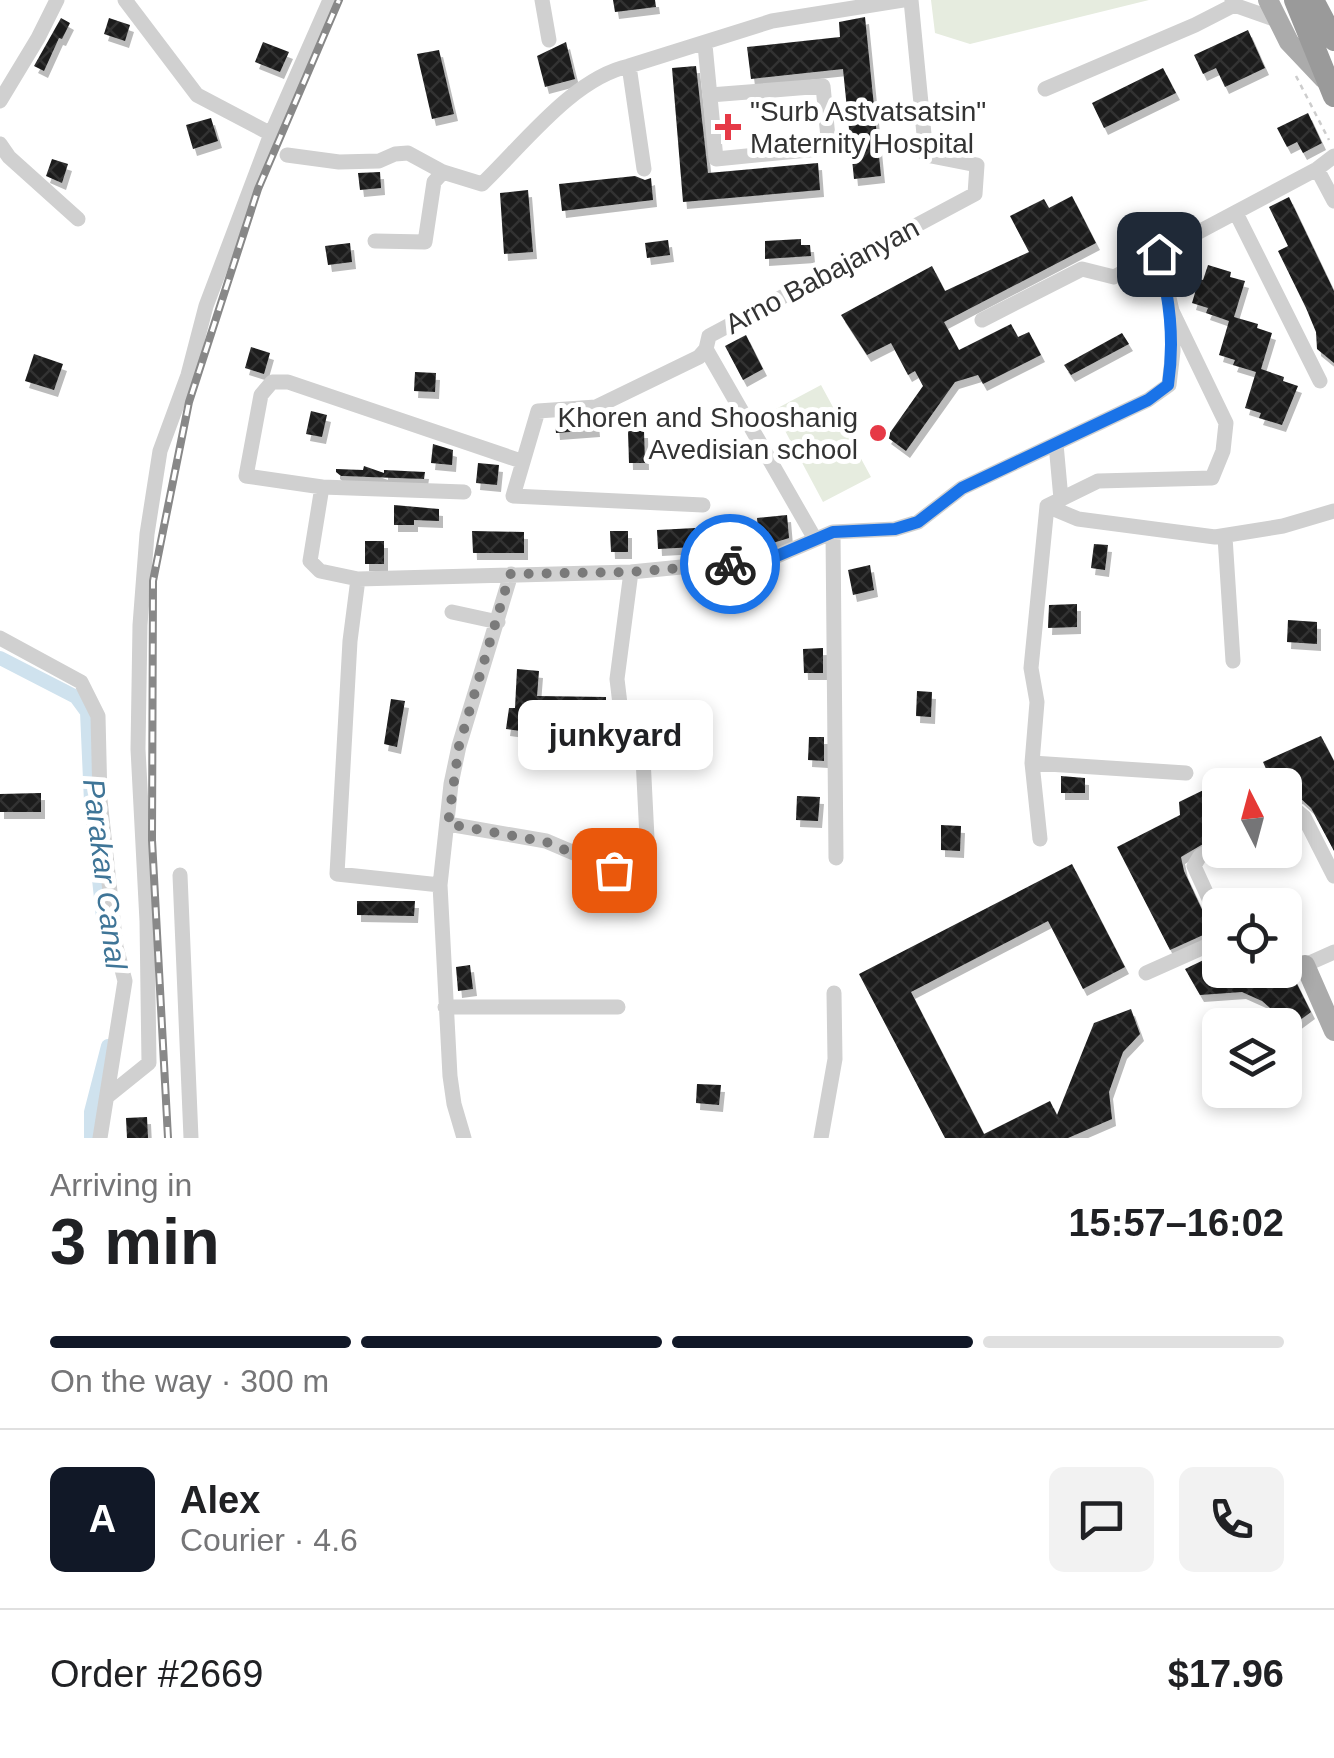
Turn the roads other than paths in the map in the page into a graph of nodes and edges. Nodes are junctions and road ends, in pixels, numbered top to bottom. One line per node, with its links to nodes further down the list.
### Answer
1 (57, 0): 19 (street)
2 (125, 0): 20 (street)
3 (330, 0): 20 (street)
4 (542, 0): 12 (street)
5 (902, 0): 14 (street)
6 (911, 0): 34 (street, Arno Babajanyan)
7 (1268, 0): 11 (main road)
8 (1296, 0): 17 (highway)
9 (1313, 0): 13 (highway)
10 (1233, 2): 11 (street); 16 (street)
11 (1278, 20): 17 (main road)
12 (549, 40)
13 (1334, 40)
14 (704, 44): 15 (street); 18 (street)
15 (629, 66): 24 (street); 26 (street)
16 (1045, 89)
17 (1330, 89)
18 (710, 95): 18 (street)
19 (0, 102)
20 (271, 134): 75 (street)
21 (0, 144): 29 (street)
22 (1334, 153): 25 (street)
23 (287, 155): 26 (street)
24 (644, 169)
25 (1317, 169): 27 (street); 28 (street)
26 (443, 172): 30 (street)
27 (1334, 202)
28 (1236, 213): 31 (street); 35 (street)
29 (78, 219)
30 (375, 241)
31 (1159, 254): 32 (street); 33 (street)
32 (1172, 310): 36 (street); 40 (street)
33 (982, 320)
34 (706, 349): 37 (street, Arno Babajanyan); 45 (street)
35 (1320, 380)
36 (1056, 444): 40 (street); 43 (street)
37 (521, 461): 38 (street); 41 (street, Arno Babajanyan)
38 (322, 488): 39 (street); 48 (street)
39 (464, 492)
40 (1054, 502): 44 (street); 53 (street)
41 (703, 505)
42 (1334, 512): 44 (street)
43 (833, 532): 45 (street); 60 (street)
44 (1225, 537): 52 (street)
45 (815, 539): 46 (street)
46 (631, 572): 47 (street); 57 (street)
47 (510, 574): 48 (street); 50 (street)
48 (358, 579): 64 (street)
49 (452, 612): 50 (street)
50 (498, 622): 56 (street)
51 (0, 638): 75 (street)
52 (1233, 661)
53 (1032, 763): 54 (street); 58 (street)
54 (1186, 773)
55 (1302, 815): 63 (street)
56 (448, 824): 61 (street); 64 (street)
57 (647, 838)
58 (1040, 839)
59 (1202, 855): 65 (street)
60 (836, 858)
61 (641, 870)
62 (180, 875): 77 (street)
63 (1334, 876)
64 (440, 885): 72 (street)
65 (1204, 888)
66 (1202, 948): 69 (street)
67 (1334, 952): 68 (street)
68 (1302, 962)
69 (1146, 973)
70 (1302, 976): 74 (main road)
71 (834, 993): 79 (street)
72 (445, 1007): 73 (street); 78 (street)
73 (618, 1007)
74 (1334, 1030)
75 (108, 1096): 76 (street)
76 (100, 1138)
77 (191, 1138)
78 (464, 1138)
79 (821, 1138)

